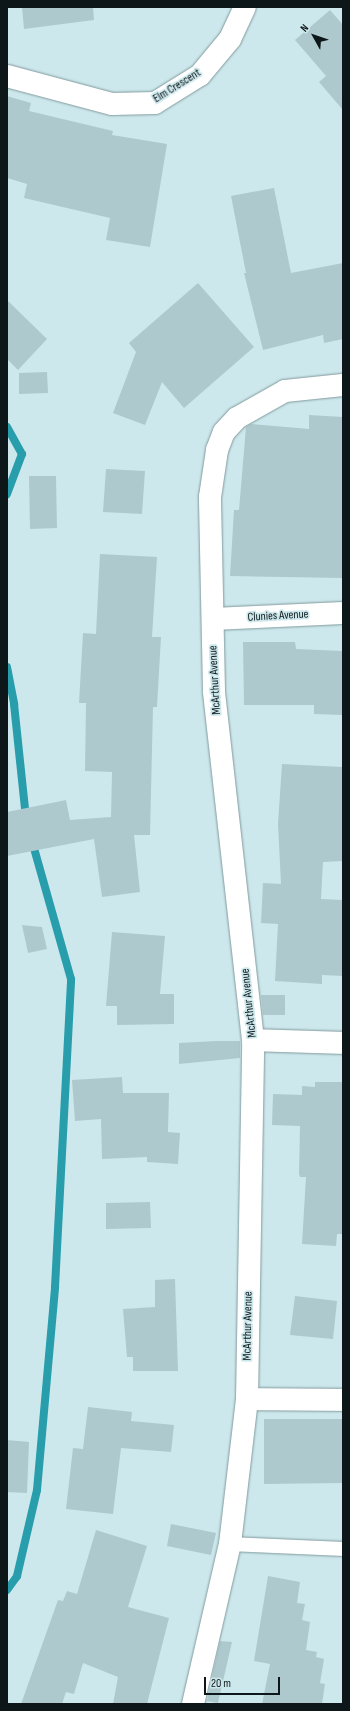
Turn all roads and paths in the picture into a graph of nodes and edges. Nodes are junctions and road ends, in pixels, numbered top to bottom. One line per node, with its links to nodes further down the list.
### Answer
1 (245, 7): 2 (street, Elm Crescent)
2 (7, 76)
3 (343, 385): 5 (street, McArthur Avenue)
4 (343, 613): 5 (street, Clunies Avenue)
5 (213, 619): 6 (street, McArthur Avenue)
6 (253, 1040): 7 (street); 8 (street, McArthur Avenue)
7 (343, 1043)
8 (247, 1399): 9 (street); 10 (street, McArthur Avenue)
9 (343, 1400)
10 (230, 1544): 11 (lane); 12 (street, McArthur Avenue)
11 (343, 1549)
12 (193, 1704)

